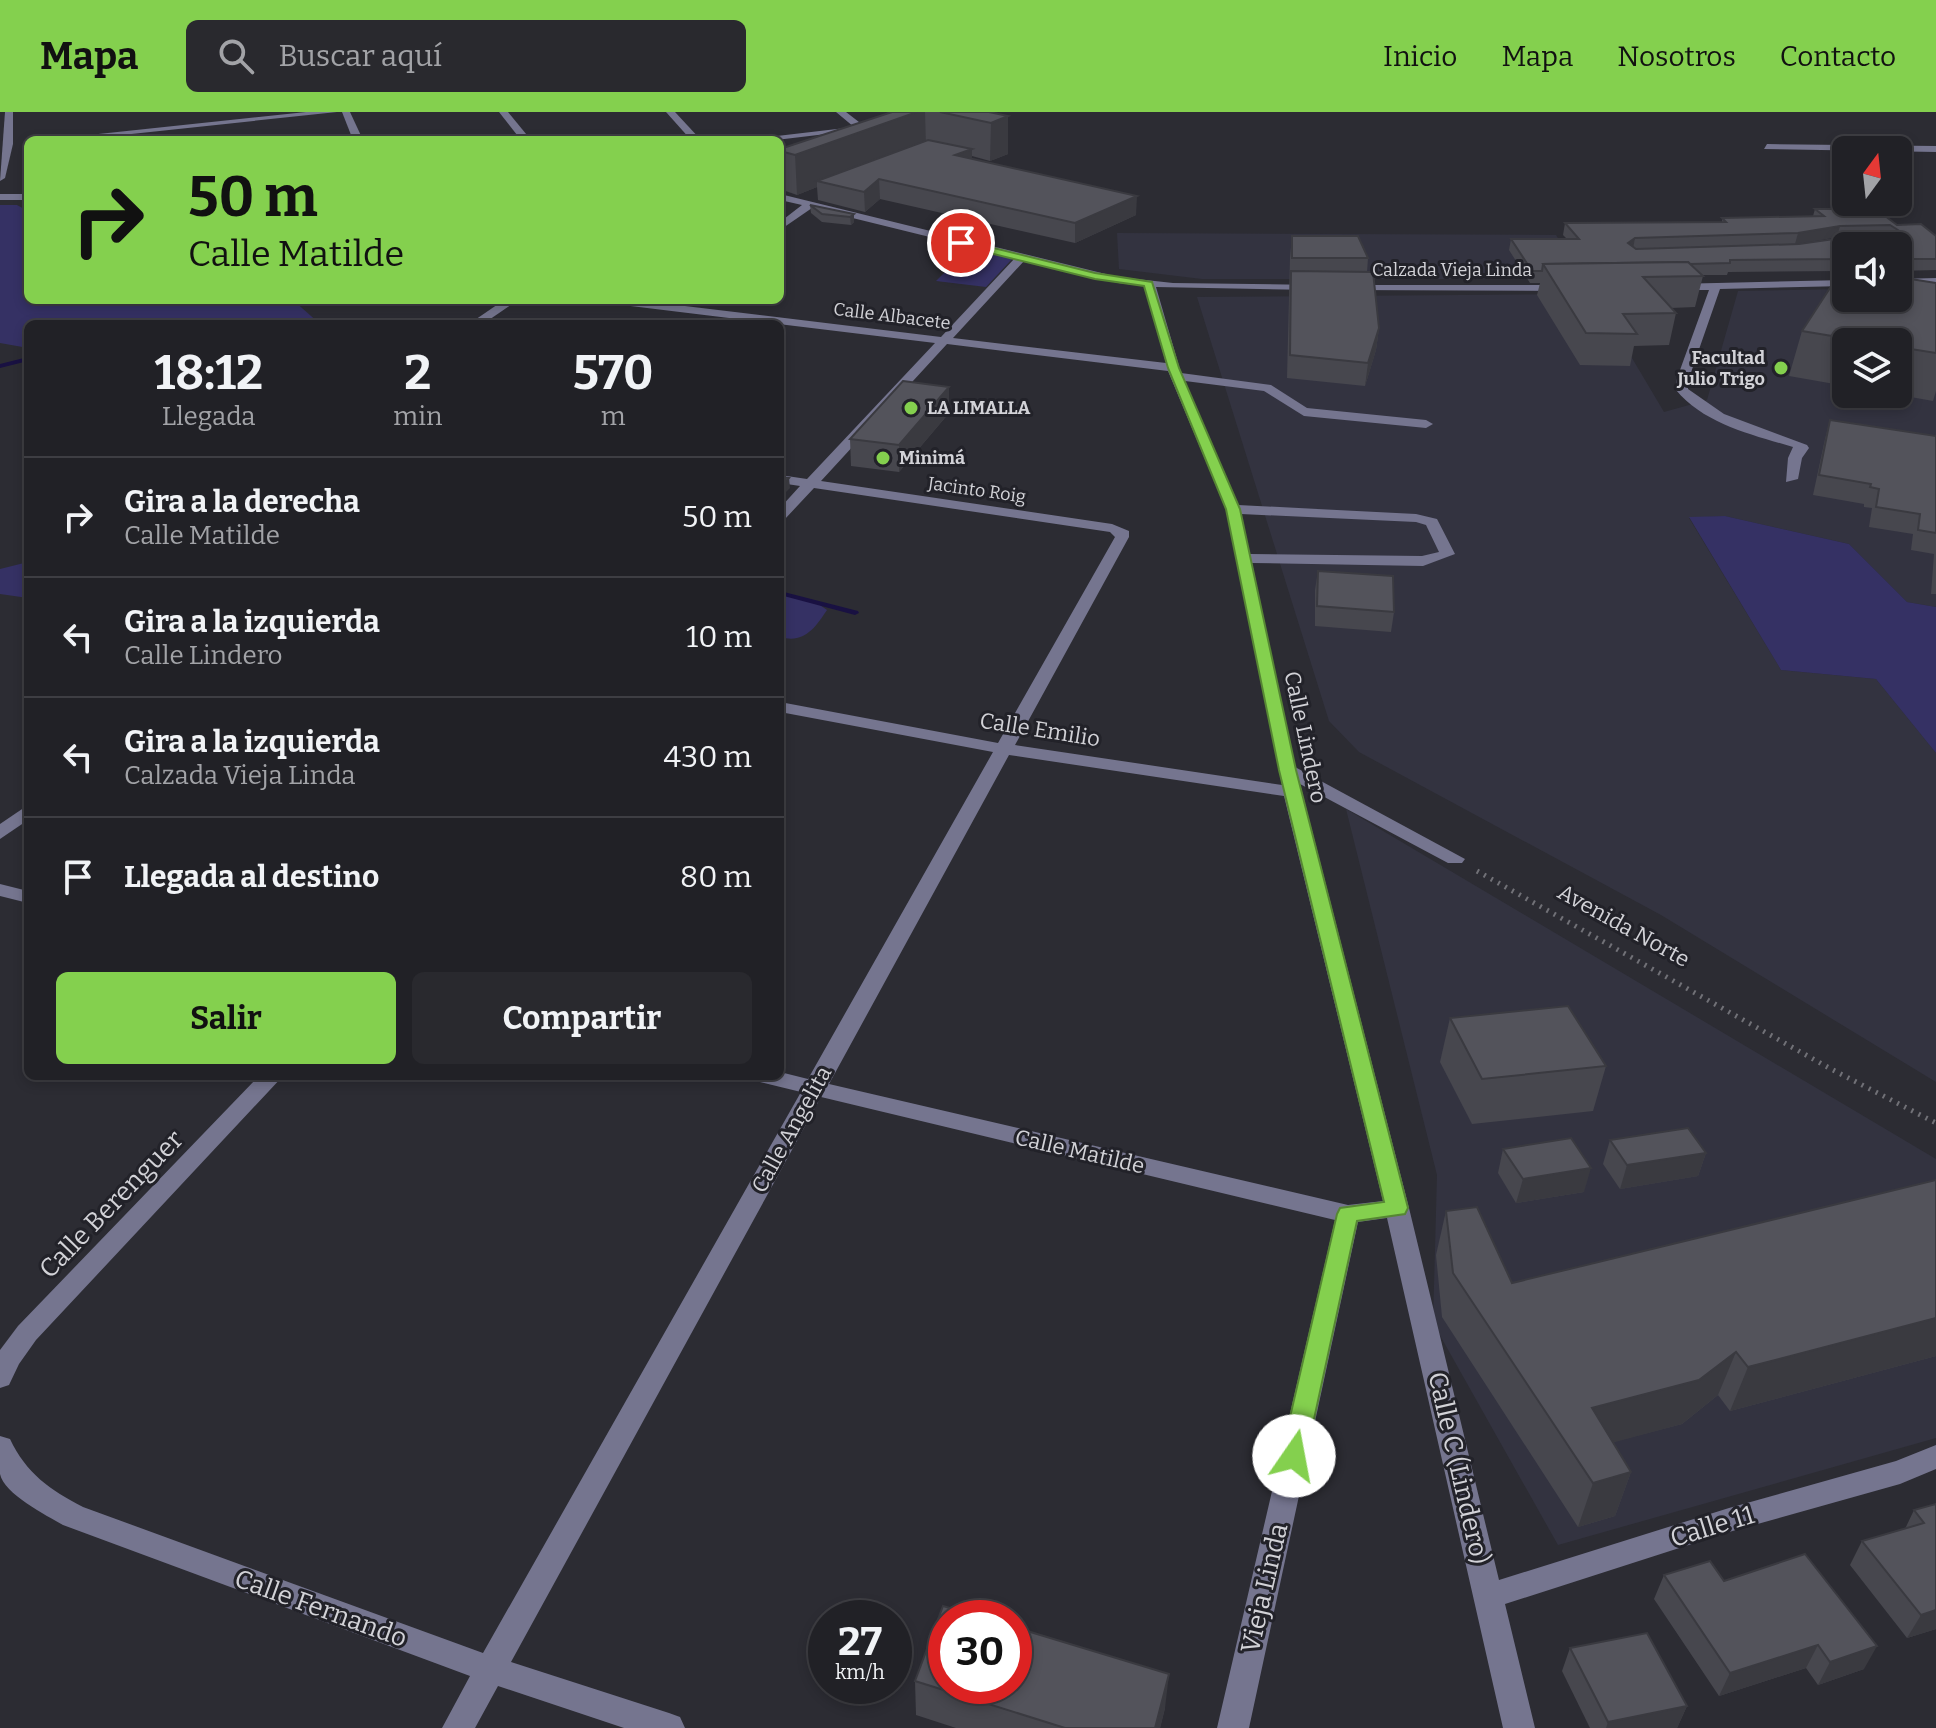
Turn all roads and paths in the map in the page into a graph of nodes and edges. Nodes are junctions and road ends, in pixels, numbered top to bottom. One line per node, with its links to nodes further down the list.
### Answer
1 (9, 112): 16 (street)
2 (333, 112): 7 (street)
3 (346, 112): 12 (street)
4 (503, 112): 13 (street)
5 (670, 112): 14 (street)
6 (840, 112): 9 (street)
7 (172, 124): 10 (street); 11 (street)
8 (877, 128): 9 (street)
9 (863, 129): 15 (street)
10 (78, 136)
11 (175, 136)
12 (356, 136)
13 (523, 136)
14 (692, 136)
15 (784, 137)
16 (9, 144): 19 (street)
17 (1767, 147): 18 (street)
18 (1936, 149)
19 (0, 178)
20 (0, 197): 21 (street)
21 (24, 197)
22 (784, 198): 23 (street)
23 (810, 200): 24 (street); 25 (street)
24 (784, 223)
25 (1021, 258): 29 (street); 41 (street)
26 (1780, 268): 31 (street)
27 (1936, 281): 28 (street)
28 (1912, 282)
29 (1149, 284): 34 (street); 42 (street, Calle Lindero)
30 (1832, 284): 31 (street)
31 (1799, 285): 32 (street)
32 (1716, 286): 33 (street); 44 (street)
33 (1656, 287)
34 (1326, 288)
35 (1341, 288): 36 (street, Calzada Vieja Linda)
36 (1585, 288)
37 (506, 304): 39 (street)
38 (679, 304): 40 (street); 41 (street, Calle Albacete)
39 (481, 320)
40 (658, 320)
41 (942, 341): 42 (street, Calle Albacete); 46 (street)
42 (1175, 372): 43 (street, Calle Albacete); 47 (street, Calle Lindero)
43 (1426, 424)
44 (1791, 479)
45 (784, 480): 46 (street, Jacinto Roig)
46 (810, 484): 48 (street); 49 (street, Jacinto Roig)
47 (1233, 509): 50 (street, Calle Lindero); 50 (street)
48 (784, 512)
49 (1122, 531): 52 (street, Calle Angelita)
50 (1243, 558): 53 (street, Calle Lindero)
51 (784, 708): 52 (street, Calle Emilio)
52 (1004, 749): 54 (street, Calle Emilio); 62 (street, Calle Angelita)
53 (1287, 770): 54 (street, Calle Lindero); 57 (street)
54 (1293, 792): 64 (street, Calle Lindero)
55 (24, 814): 56 (street)
56 (0, 833)
57 (1455, 859): 63 (path, Avenida Norte)
58 (0, 890): 59 (street)
59 (24, 896)
60 (268, 1080): 66 (street, Calle Berenguer)
61 (781, 1080): 62 (street, Calle Matilde)
62 (814, 1088): 65 (street, Calle Matilde); 70 (street, Calle Angelita)
63 (1936, 1123)
64 (1397, 1208): 65 (street, Calle Matilde); 69 (street, Calle C (Lindero))
65 (1348, 1214): 73 (street, Vieja Linda)
66 (0, 1377)
67 (0, 1447): 70 (street, Calle Fernando)
68 (1936, 1457): 69 (street, Calle 11)
69 (1489, 1596): 74 (street, Calle C (Lindero))
70 (491, 1670): 71 (street, Calle Angelita); 72 (street, Calle Fernando)
71 (458, 1728)
72 (669, 1728)
73 (1233, 1728)
74 (1519, 1728)

